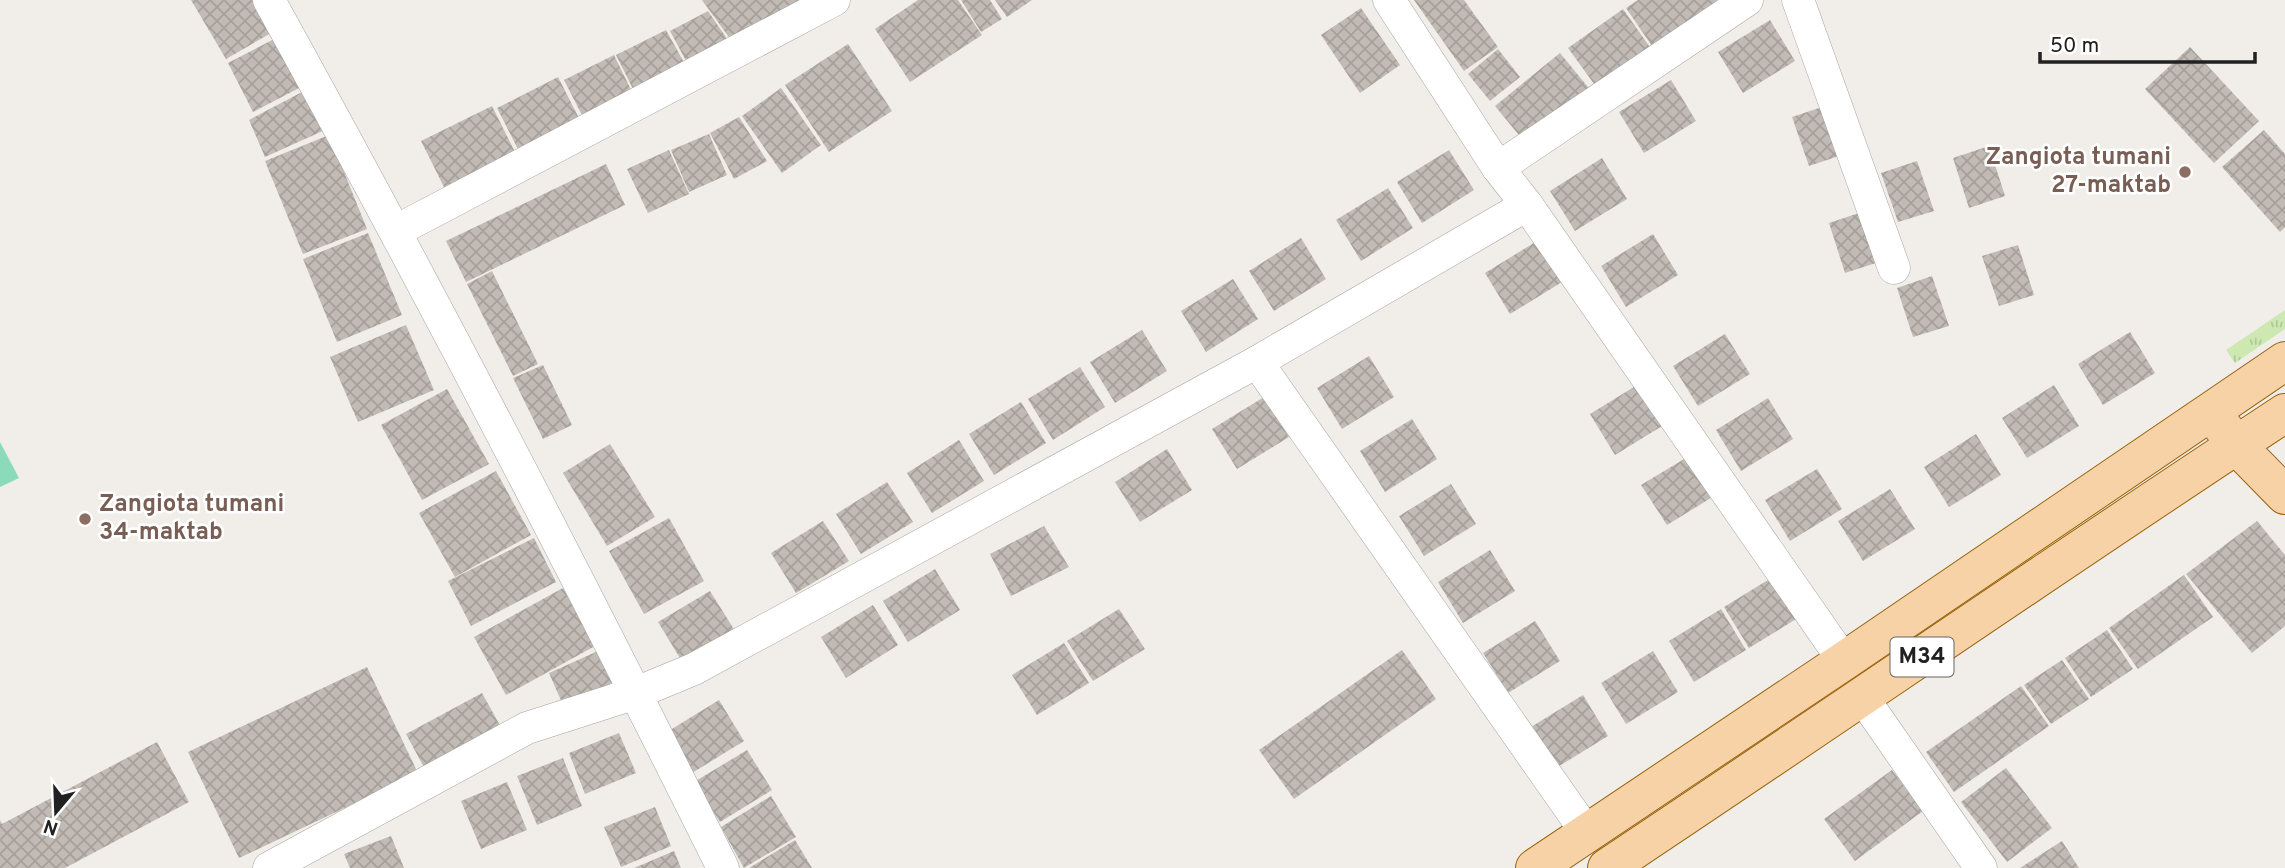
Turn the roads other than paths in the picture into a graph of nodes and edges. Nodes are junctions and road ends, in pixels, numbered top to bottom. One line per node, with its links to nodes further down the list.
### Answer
1 (269, 0): 8 (street)
2 (834, 0): 8 (street)
3 (1389, 0): 6 (street)
4 (1747, 0): 6 (street)
5 (1798, 0): 9 (street)
6 (1498, 168): 7 (street)
7 (1527, 205): 11 (street); 16 (street)
8 (396, 231): 17 (street)
9 (1894, 268)
10 (2285, 361): 12 (main road, M34)
11 (1257, 362): 17 (street); 19 (street)
12 (2211, 410): 14 (main road); 16 (main road, M34)
13 (2285, 413): 14 (main road, M34)
14 (2236, 445): 15 (main road); 18 (main road, M34)
15 (2285, 495)
16 (1844, 661): 19 (main road, M34)
17 (636, 693): 20 (street); 21 (street)
18 (1863, 698): 23 (main road, M34); 24 (street)
19 (1587, 833): 22 (main road, M34)
20 (269, 868)
21 (723, 868)
22 (1535, 868)
23 (1608, 868)
24 (1981, 868)

